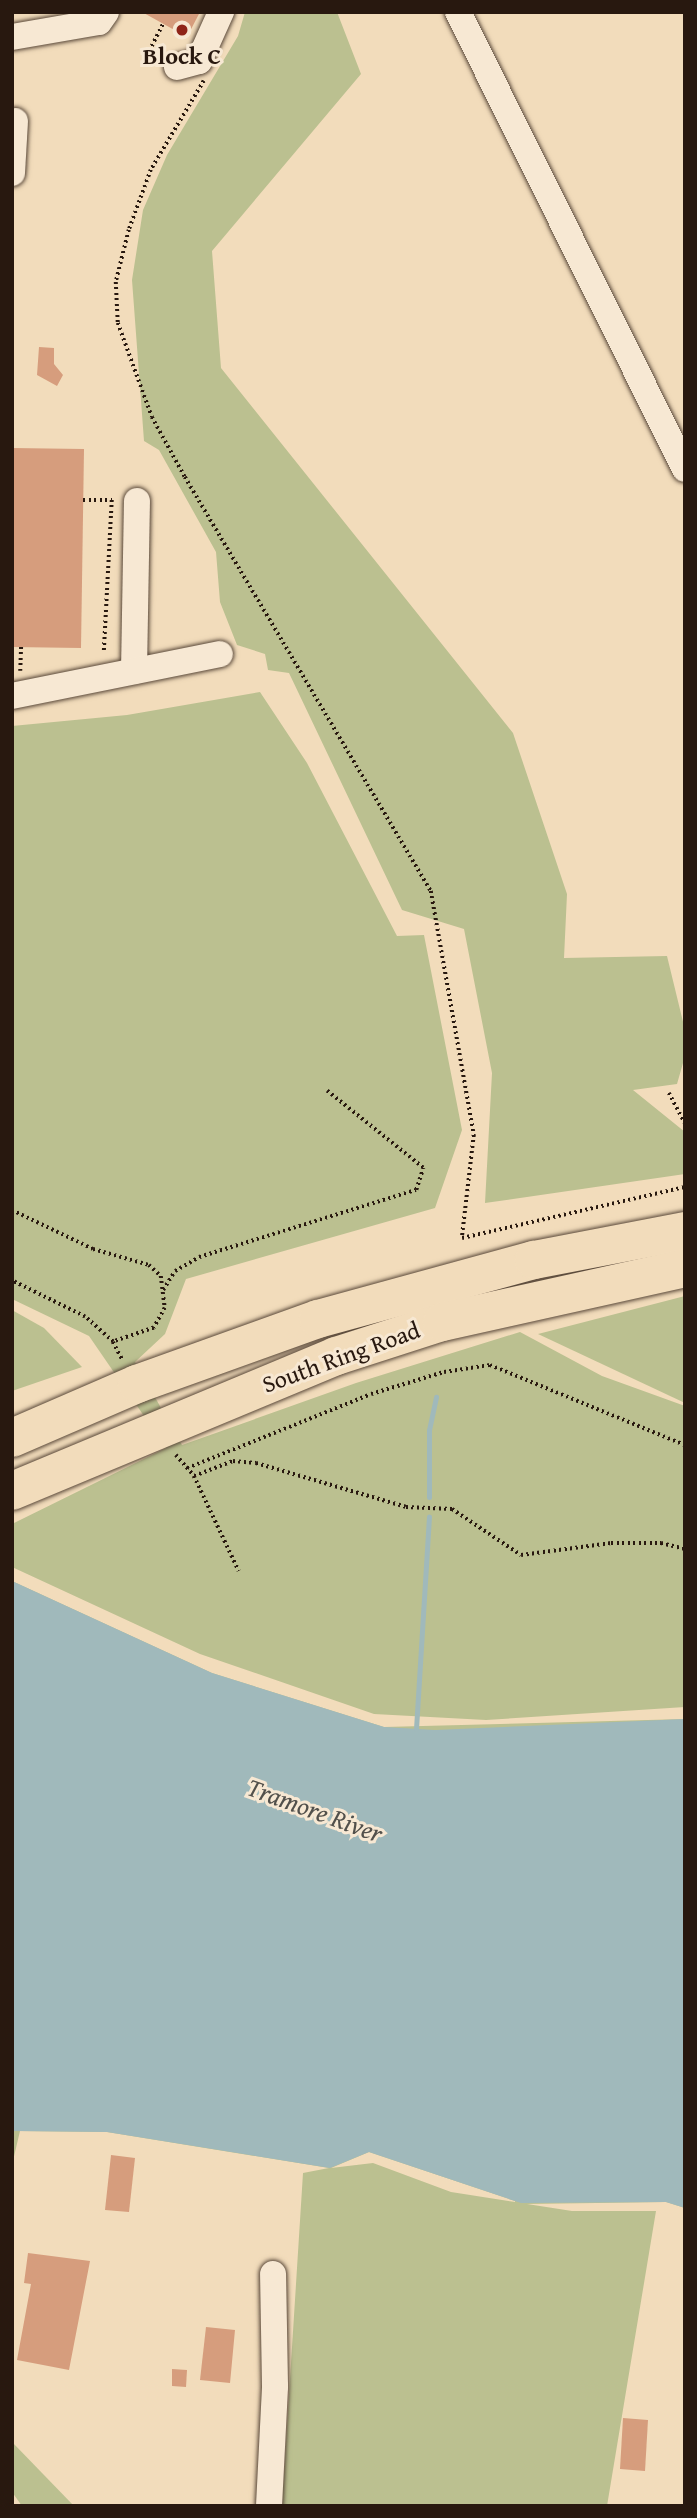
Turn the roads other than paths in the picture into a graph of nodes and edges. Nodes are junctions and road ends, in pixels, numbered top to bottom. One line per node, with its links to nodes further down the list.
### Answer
1 (106, 12): 4 (street)
2 (221, 12): 5 (street)
3 (458, 12): 8 (street)
4 (12, 37)
5 (177, 67)
6 (15, 121): 7 (street)
7 (13, 158)
8 (685, 469)
9 (137, 501): 11 (street)
10 (220, 654): 11 (street)
11 (134, 671): 12 (street)
12 (19, 680)
13 (685, 1231): 15 (highway, South Ring Road)
14 (685, 1268): 16 (highway, South Ring Road)
15 (12, 1438)
16 (12, 1491)
17 (273, 2274): 18 (street)
18 (269, 2506)

